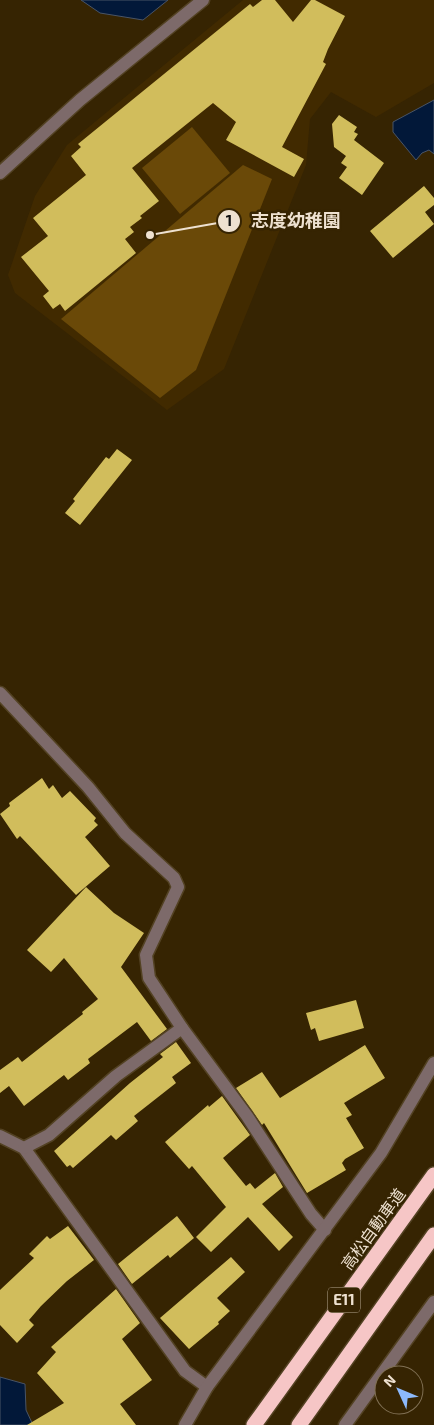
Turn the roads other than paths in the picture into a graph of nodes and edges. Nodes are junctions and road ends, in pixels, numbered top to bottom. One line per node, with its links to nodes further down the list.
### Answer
1 (203, 0): 2 (street)
2 (0, 173)
3 (0, 693): 4 (street)
4 (182, 1028): 7 (street); 9 (street)
5 (434, 1063): 9 (street)
6 (0, 1136): 7 (street)
7 (24, 1148): 12 (street)
8 (434, 1175): 14 (highway, 高松自動車道 / E11)
9 (325, 1230): 12 (street)
10 (434, 1235): 15 (highway, E11)
11 (434, 1302): 16 (street)
12 (207, 1387): 13 (street)
13 (185, 1425)
14 (254, 1425)
15 (299, 1425)
16 (345, 1425)

